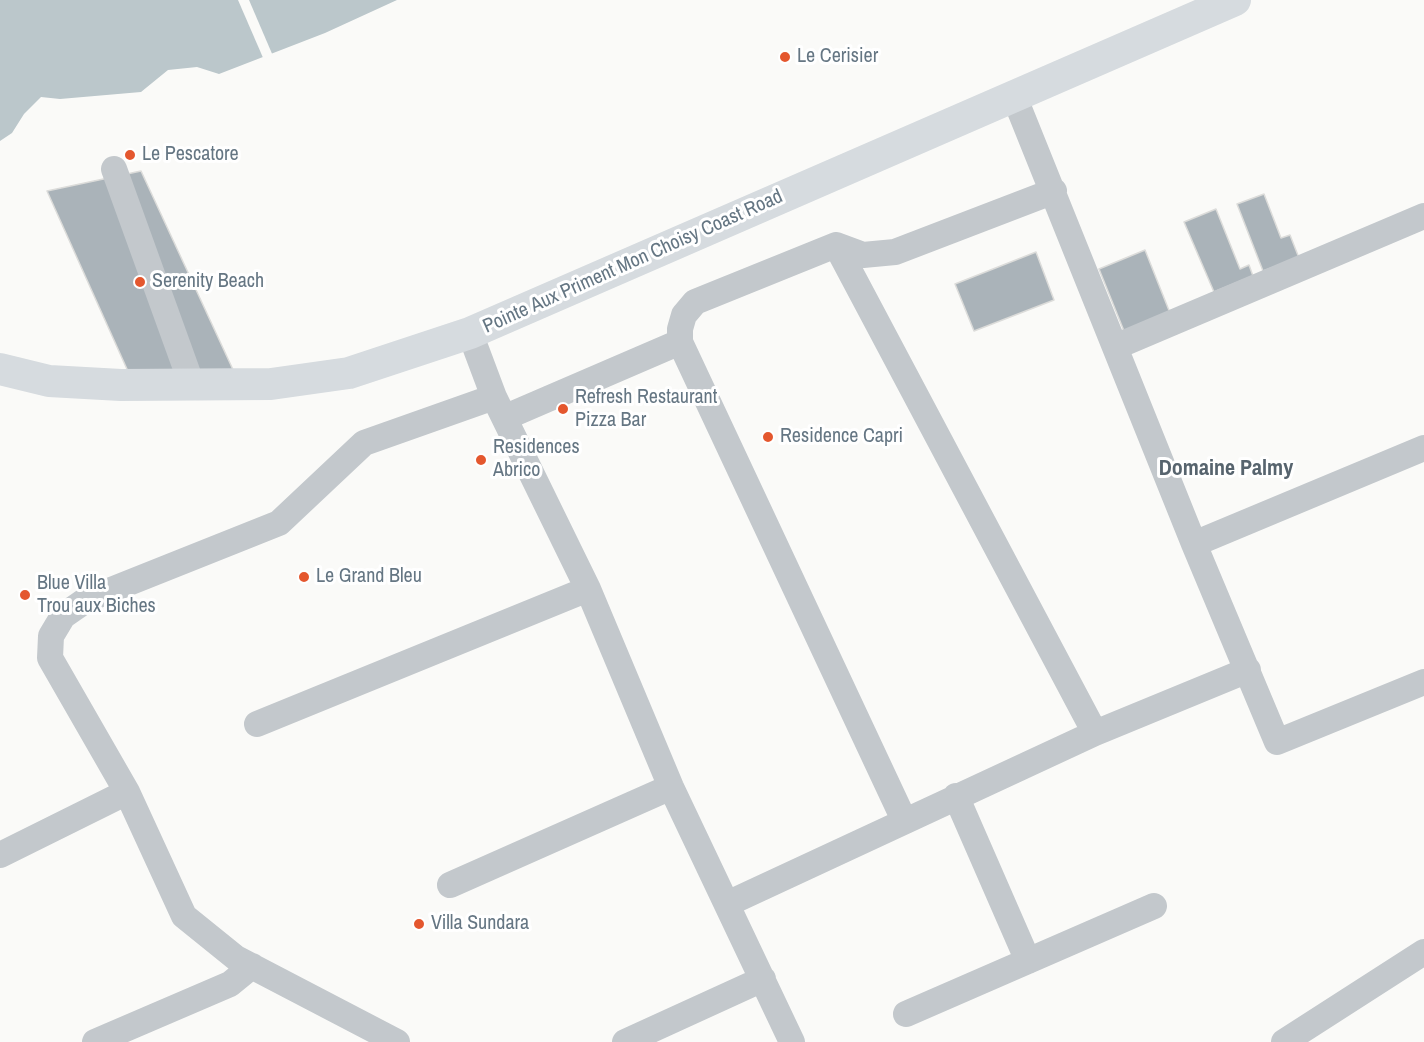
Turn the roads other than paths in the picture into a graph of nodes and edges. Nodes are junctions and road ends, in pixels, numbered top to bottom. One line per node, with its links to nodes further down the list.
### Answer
1 (1236, 0): 2 (main road, Pointe Aux Priment Mon Choisy Coast Road)
2 (1014, 96): 4 (street); 7 (main road, Pointe Aux Priment Mon Choisy Coast Road)
3 (114, 170): 11 (street)
4 (1054, 191): 6 (street); 9 (street)
5 (1424, 216): 9 (street)
6 (836, 245): 8 (street); 19 (street)
7 (470, 333): 11 (main road, Pointe Aux Priment Mon Choisy Coast Road); 12 (street)
8 (680, 342): 12 (street); 23 (street)
9 (1115, 347): 14 (street)
10 (0, 369): 11 (main road, Pointe Aux Priment Mon Choisy Coast Road)
11 (192, 385)
12 (500, 407): 15 (street); 21 (street)
13 (1424, 448): 14 (street)
14 (1194, 544): 16 (street)
15 (588, 589): 18 (street); 20 (street)
16 (1248, 670): 17 (street); 19 (street)
17 (1424, 682)
18 (257, 724)
19 (1095, 733): 22 (street)
20 (671, 787): 25 (street); 26 (street)
21 (127, 792): 24 (street); 30 (street)
22 (956, 796): 23 (street); 29 (street)
23 (904, 820): 26 (street)
24 (0, 855)
25 (450, 885)
26 (727, 904): 31 (street)
27 (1154, 906): 29 (street)
28 (1424, 952): 37 (street)
29 (1028, 961): 32 (street)
30 (252, 966): 33 (street); 34 (street)
31 (763, 979): 35 (street); 36 (street)
32 (906, 1014)
33 (95, 1042)
34 (397, 1042)
35 (626, 1042)
36 (792, 1042)
37 (1284, 1042)

